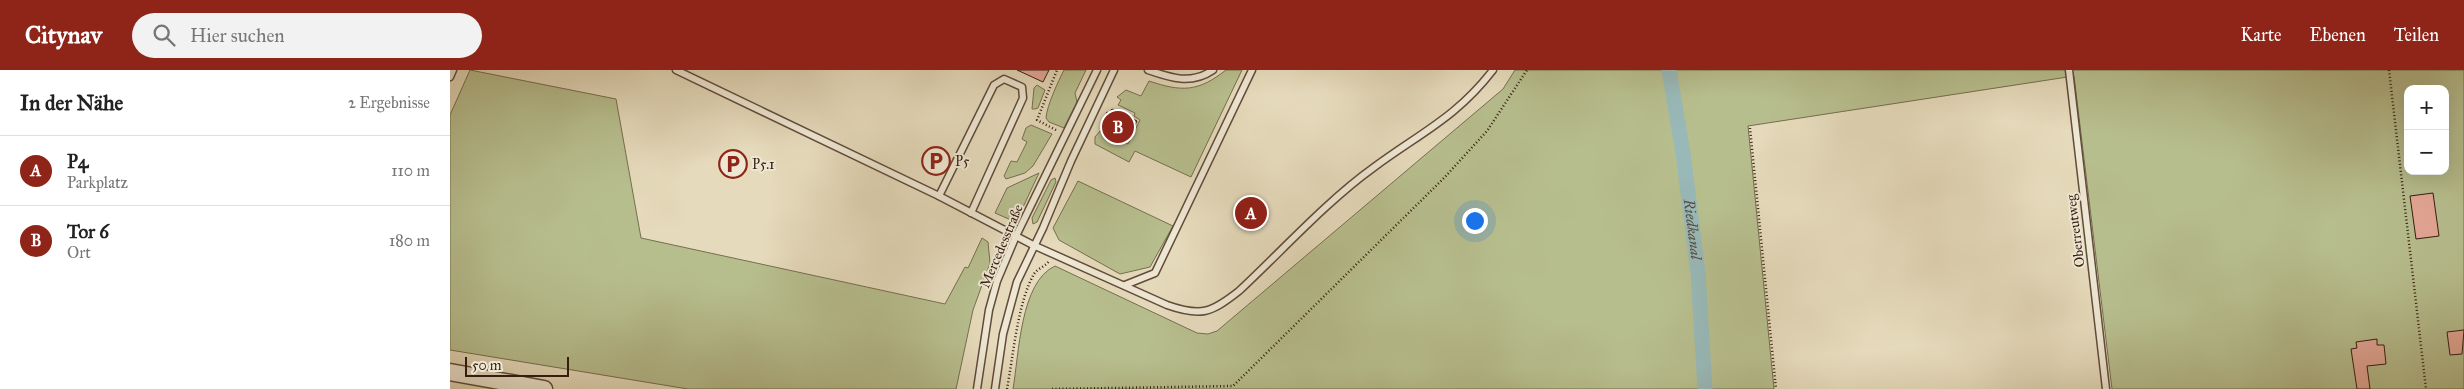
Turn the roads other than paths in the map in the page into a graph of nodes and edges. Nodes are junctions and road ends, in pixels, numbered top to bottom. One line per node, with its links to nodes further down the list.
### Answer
1 (453, 70): 10 (lane)
2 (676, 70): 11 (lane)
3 (1097, 70): 13 (lane, Mercedesstraße)
4 (1114, 70): 14 (lane, Mercedesstraße)
5 (1148, 70): 6 (lane)
6 (1213, 70)
7 (1252, 70): 15 (lane)
8 (1494, 70): 15 (lane)
9 (2069, 70): 20 (lane, Oberreutweg)
10 (450, 77)
11 (939, 196): 12 (lane); 12 (lane)
12 (971, 213): 13 (lane)
13 (1016, 236): 14 (lane); 18 (lane, Mercedesstraße)
14 (1033, 245): 15 (lane); 19 (lane, Mercedesstraße)
15 (1125, 285)
16 (450, 372): 17 (street)
17 (544, 389)
18 (977, 389)
19 (995, 389)
20 (2106, 389)

